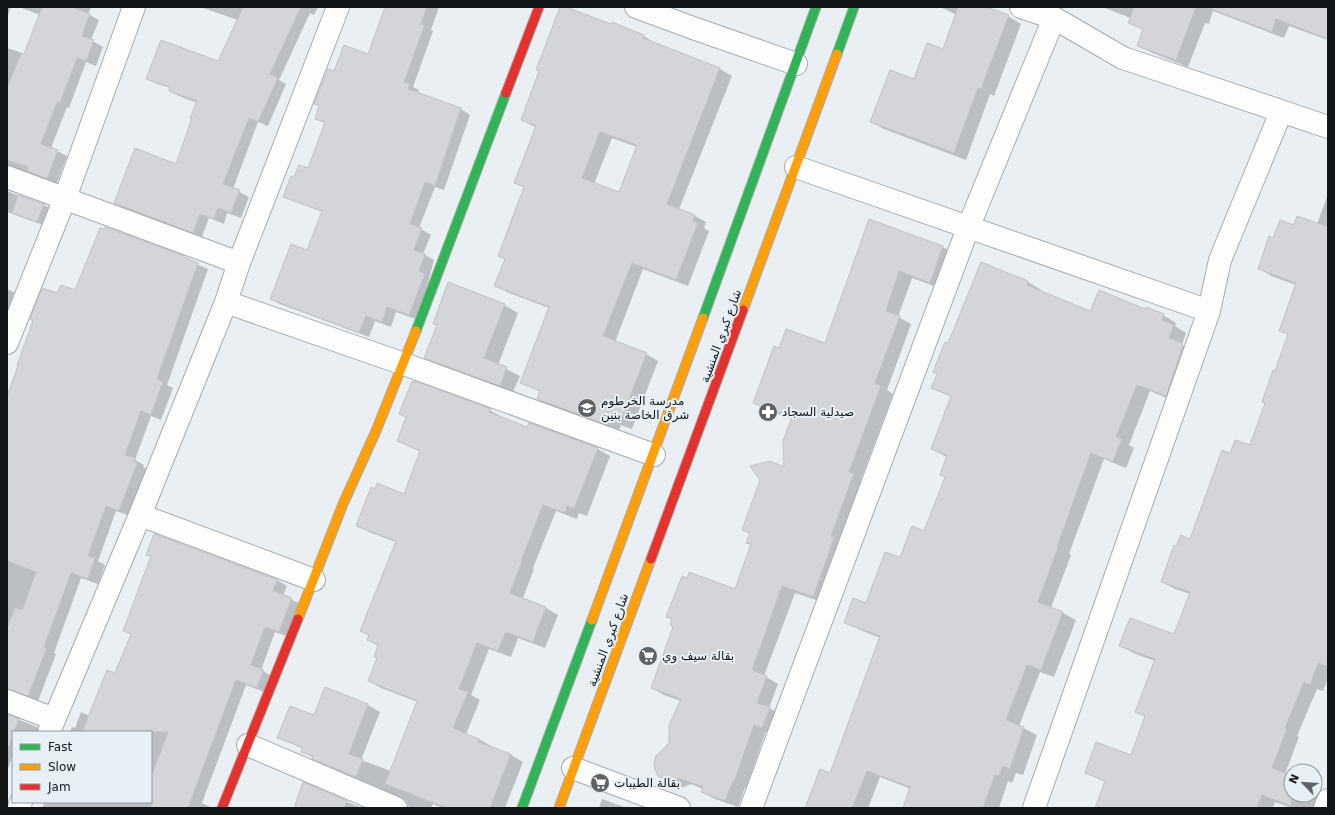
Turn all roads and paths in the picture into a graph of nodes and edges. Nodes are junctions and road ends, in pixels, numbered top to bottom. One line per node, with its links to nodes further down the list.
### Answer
1 (134, 7): 14 (street)
2 (338, 7): 16 (street)
3 (539, 7): 20 (main road)
4 (636, 7): 9 (street)
5 (816, 7): 9 (main road, شارع كبري المنشية)
6 (854, 7): 12 (main road, شارع كبري المنشية)
7 (1021, 7): 8 (street)
8 (1054, 18): 10 (street); 15 (street)
9 (796, 64): 21 (main road, شارع كبري المنشية)
10 (1282, 112): 11 (street); 18 (street)
11 (1328, 127)
12 (796, 167): 15 (street); 27 (main road, شارع كبري المنشية)
13 (7, 177): 14 (street)
14 (65, 198): 16 (street); 19 (street)
15 (968, 228): 18 (street); 34 (street)
16 (239, 262): 17 (street)
17 (226, 302): 20 (street); 22 (street)
18 (1209, 310): 35 (street)
19 (7, 343)
20 (404, 364): 21 (street); 23 (main road)
21 (654, 455): 31 (main road, شارع كبري المنشية)
22 (140, 515): 23 (street); 25 (street)
23 (314, 580): 26 (main road)
24 (7, 702): 25 (street)
25 (51, 725)
26 (248, 746): 29 (main road); 30 (street)
27 (573, 768): 32 (main road, شارع كبري المنشية); 33 (street)
28 (1328, 800): 36 (street)
29 (222, 808)
30 (396, 808)
31 (522, 808)
32 (559, 808)
33 (680, 808)
34 (752, 808)
35 (1034, 808)
36 (1325, 808)

